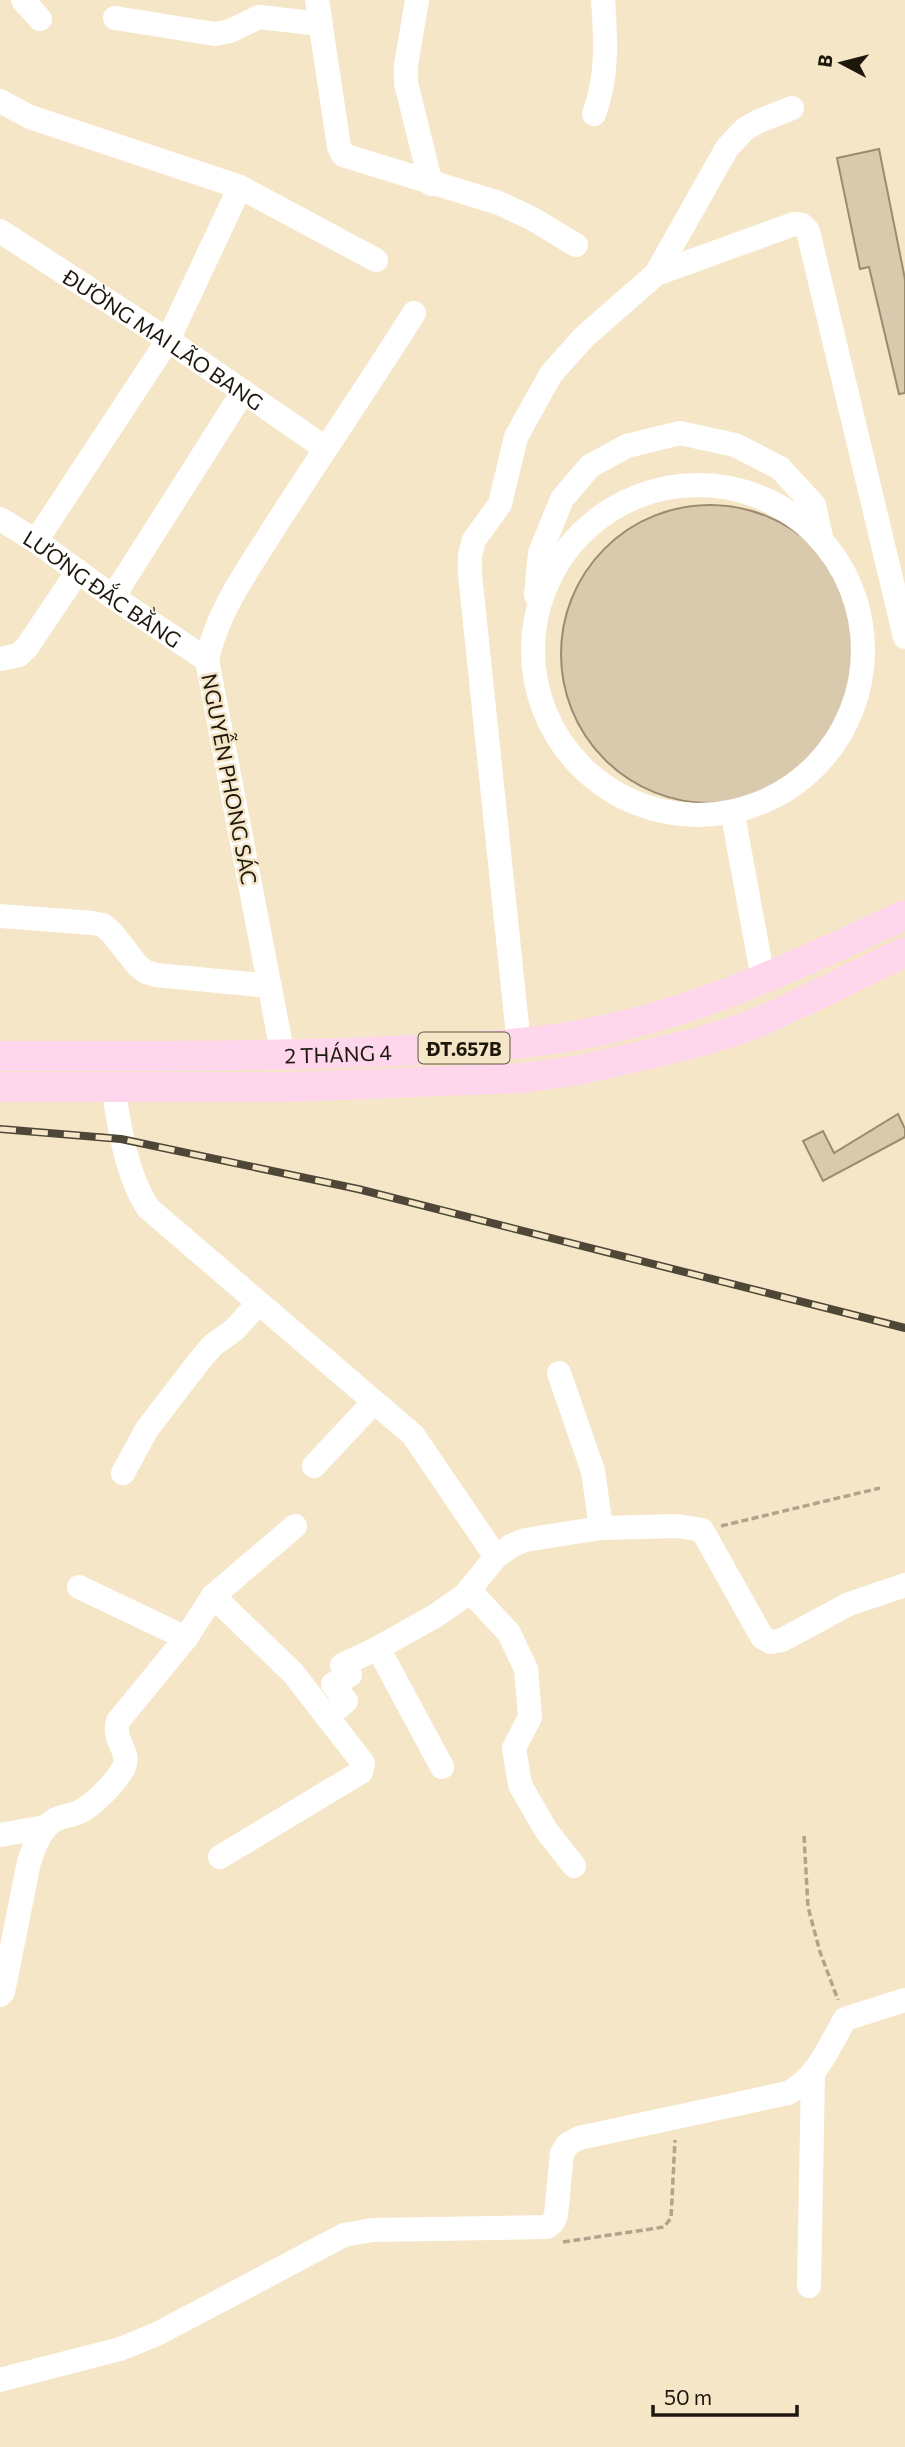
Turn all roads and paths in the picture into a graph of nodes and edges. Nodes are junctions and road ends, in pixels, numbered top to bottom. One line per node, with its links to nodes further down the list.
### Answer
1 (23, 0): 6 (street)
2 (416, 0): 10 (street)
3 (603, 0): 9 (street)
4 (319, 12): 5 (street); 10 (street)
5 (115, 18)
6 (40, 19)
7 (0, 101): 11 (street)
8 (792, 108): 15 (street)
9 (594, 114)
10 (431, 184): 13 (street)
11 (240, 187): 14 (street); 17 (street)
12 (0, 231): 17 (street, ĐƯỜNG MAI LÃO BANG)
13 (576, 245)
14 (376, 260)
15 (656, 274): 25 (street); 36 (street)
16 (414, 313): 19 (street, NGUYỄN PHONG SÁC)
17 (168, 340): 18 (street, ĐƯỜNG MAI LÃO BANG); 22 (street)
18 (243, 392): 19 (street, ĐƯỜNG MAI LÃO BANG); 24 (street)
19 (325, 448): 28 (street, NGUYỄN PHONG SÁC)
20 (0, 519): 22 (street, LƯƠNG ĐẮC BẰNG)
21 (821, 537): 26 (street); 26 (street); 29 (street)
22 (36, 541): 23 (street, LƯƠNG ĐẮC BẰNG)
23 (78, 571): 24 (street, LƯƠNG ĐẮC BẰNG); 27 (street)
24 (113, 597): 28 (street, LƯƠNG ĐẮC BẰNG)
25 (905, 637)
26 (532, 641): 29 (street)
27 (2, 658)
28 (207, 660): 34 (street, NGUYỄN PHONG SÁC)
29 (733, 815): 33 (street)
30 (905, 915): 33 (main road, 2 THÁNG 4 / ĐT.657B)
31 (0, 916): 34 (street)
32 (905, 952): 35 (main road, 2 THÁNG 4 / ĐT.657B)
33 (763, 979): 35 (main road); 36 (main road, 2 THÁNG 4 / ĐT.657B)
34 (270, 986): 38 (street, NGUYỄN PHONG SÁC)
35 (775, 1015): 39 (main road, 2 THÁNG 4 / ĐT.657B)
36 (519, 1045): 38 (main road, 2 THÁNG 4 / ĐT.657B); 39 (main road)
37 (0, 1056): 38 (main road, 2 THÁNG 4 / ĐT.657B)
38 (283, 1056): 42 (main road)
39 (523, 1078): 42 (main road, 2 THÁNG 4 / ĐT.657B)
40 (113, 1086): 41 (main road, 2 THÁNG 4 / ĐT.657B); 42 (main road, 2 THÁNG 4 / ĐT.657B); 43 (street)
41 (0, 1087)
42 (288, 1087)
43 (258, 1304): 45 (street); 47 (street)
44 (559, 1373): 50 (street)
45 (374, 1402): 46 (street); 52 (street)
46 (314, 1466)
47 (123, 1473)
48 (880, 1488): 51 (path)
49 (295, 1526): 56 (street)
50 (601, 1528): 51 (street); 52 (street)
51 (702, 1530): 53 (street)
52 (495, 1557): 55 (street)
53 (905, 1585)
54 (79, 1587): 57 (street)
55 (469, 1590): 58 (street); 65 (street)
56 (213, 1596): 57 (street); 59 (street)
57 (186, 1638): 61 (street)
58 (378, 1648): 59 (street); 60 (street)
59 (327, 1717): 64 (street)
60 (442, 1767)
61 (46, 1827): 62 (street); 66 (street)
62 (0, 1835)
63 (804, 1836): 68 (path)
64 (220, 1857)
65 (574, 1866)
66 (0, 1996)
67 (905, 2000): 68 (street)
68 (845, 2019): 69 (street)
69 (813, 2074): 70 (street); 72 (street)
70 (676, 2117): 71 (path); 73 (street)
71 (556, 2243)
72 (809, 2286)
73 (0, 2380)

